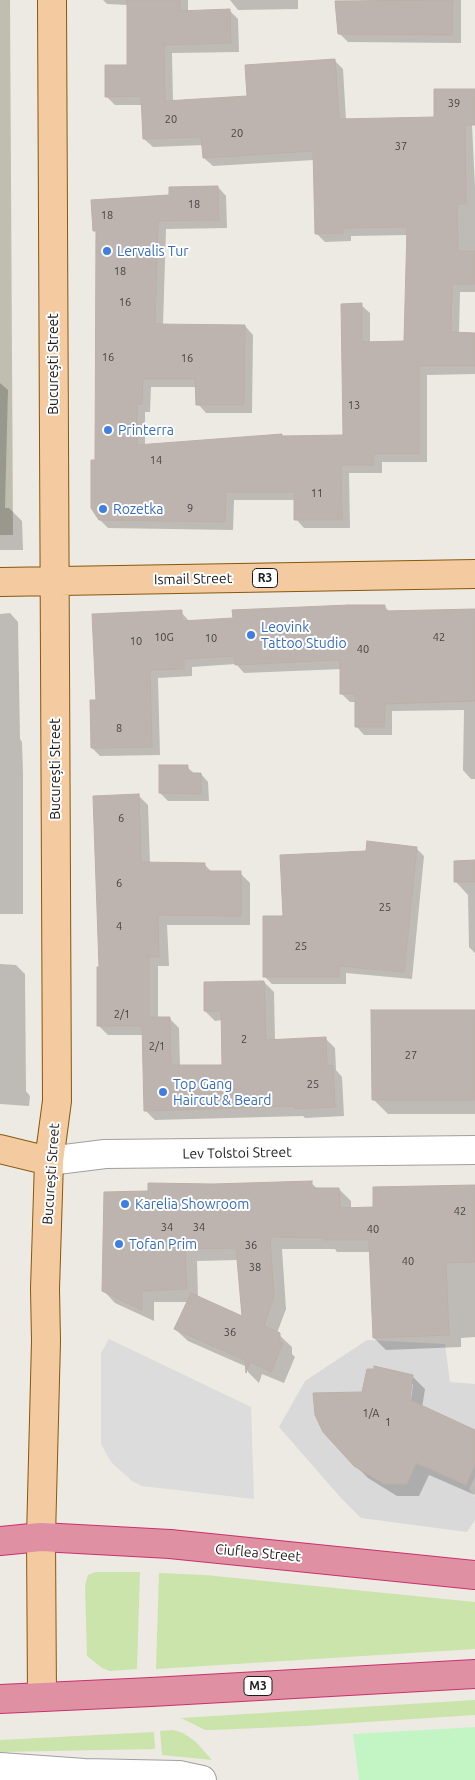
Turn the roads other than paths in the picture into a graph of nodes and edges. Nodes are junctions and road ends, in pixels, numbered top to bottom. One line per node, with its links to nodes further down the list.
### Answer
1 (52, 0): 3 (main road, București Street)
2 (475, 574): 3 (main road, Ismail Street / R3)
3 (54, 581): 4 (main road, Ismail Street / R3); 7 (main road, București Street)
4 (0, 582)
5 (0, 1149): 7 (main road, Lev Tolstoi Street)
6 (475, 1150): 7 (street, Lev Tolstoi Street)
7 (49, 1161): 8 (main road, București Street)
8 (41, 1537): 9 (highway, Ciuflea Street); 10 (highway, Ciuflea Street); 12 (main road, București Street)
9 (0, 1541)
10 (475, 1575)
11 (475, 1674): 12 (highway, M3)
12 (42, 1697): 13 (highway, M3)
13 (0, 1698)
14 (0, 1767): 15 (street)
15 (202, 1780)

